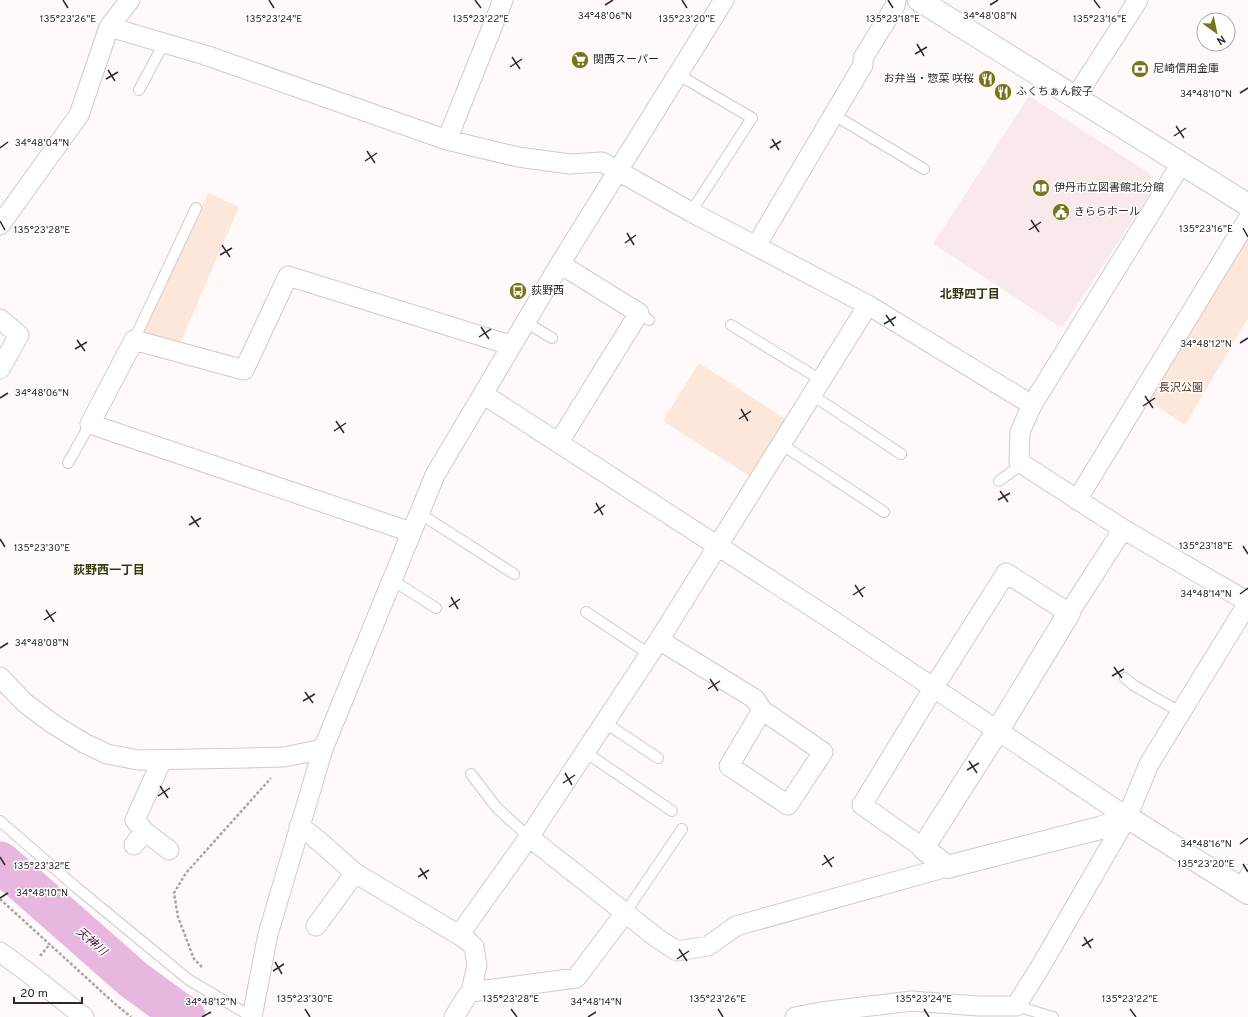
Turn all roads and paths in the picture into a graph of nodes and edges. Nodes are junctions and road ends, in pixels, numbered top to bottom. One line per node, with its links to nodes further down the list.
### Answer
1 (130, 0): 7 (street)
2 (503, 0): 13 (street)
3 (724, 0): 9 (street)
4 (896, 0): 12 (street)
5 (919, 0): 11 (street)
6 (1138, 0): 11 (street)
7 (109, 27): 8 (street); 21 (street)
8 (164, 43): 10 (lane); 13 (street)
9 (677, 74): 16 (street); 19 (lane)
10 (139, 90)
11 (1075, 98): 14 (street)
12 (834, 115): 15 (lane); 22 (street)
13 (447, 140): 16 (street)
14 (1181, 164): 17 (street); 34 (street)
15 (924, 169)
16 (618, 170): 19 (street); 23 (street)
17 (1248, 205)
18 (196, 208): 29 (lane)
19 (691, 212): 22 (street)
20 (1248, 219): 42 (street)
21 (0, 225)
22 (756, 246): 24 (street)
23 (560, 264): 26 (street); 36 (street)
24 (868, 305): 32 (street); 34 (street)
25 (0, 319): 31 (street)
26 (525, 322): 28 (lane); 30 (street)
27 (731, 324): 32 (lane)
28 (552, 338)
29 (134, 340): 30 (street); 35 (street)
30 (510, 345): 33 (street)
31 (0, 369)
32 (816, 388): 37 (street); 38 (lane)
33 (483, 394): 36 (street); 44 (street)
34 (1032, 405): 40 (street)
35 (90, 424): 39 (lane); 46 (street)
36 (559, 442): 47 (street)
37 (781, 444): 43 (lane); 47 (street)
38 (901, 454)
39 (68, 463)
40 (1022, 464): 41 (lane); 42 (street)
41 (998, 480)
42 (1077, 500): 45 (street)
43 (884, 512)
44 (420, 513): 46 (street); 48 (lane)
45 (1123, 529): 50 (street); 53 (street)
46 (412, 532): 49 (street)
47 (718, 546): 54 (street); 57 (street)
48 (514, 574)
49 (392, 580): 51 (lane); 62 (street)
50 (1248, 603): 59 (street)
51 (436, 608)
52 (586, 612): 54 (lane)
53 (1069, 613): 57 (street); 61 (street)
54 (654, 647): 58 (street); 60 (street)
55 (0, 677): 66 (street)
56 (1125, 678): 59 (lane)
57 (934, 687): 61 (street); 74 (street)
58 (762, 710): 58 (street)
59 (1180, 712): 69 (street)
60 (604, 722): 63 (street); 65 (lane)
61 (998, 730): 69 (street); 74 (street)
62 (323, 749): 64 (street); 71 (street)
63 (585, 752): 68 (lane); 73 (street)
64 (291, 756): 66 (street); 85 (path)
65 (658, 758)
66 (162, 760): 75 (street)
67 (471, 774): 73 (lane)
68 (672, 811)
69 (1127, 817): 76 (street); 78 (street); 86 (street)
70 (0, 821): 85 (lane)
71 (300, 826): 77 (street); 89 (street)
72 (682, 829): 80 (lane)
73 (529, 837): 80 (street); 82 (street)
74 (923, 848): 76 (street)
75 (169, 850)
76 (947, 867): 80 (street)
77 (355, 873): 81 (street); 82 (street)
78 (1244, 883)
79 (0, 900): 88 (path)
80 (625, 913): 84 (street)
81 (316, 926)
82 (460, 935): 84 (street)
83 (0, 952): 87 (street)
84 (471, 992): 90 (street)
85 (218, 997): 89 (lane)
86 (1016, 1006): 91 (street); 92 (lane)
87 (84, 1017)
88 (131, 1017)
89 (252, 1017)
90 (454, 1017)
91 (795, 1017)
92 (1053, 1017)

